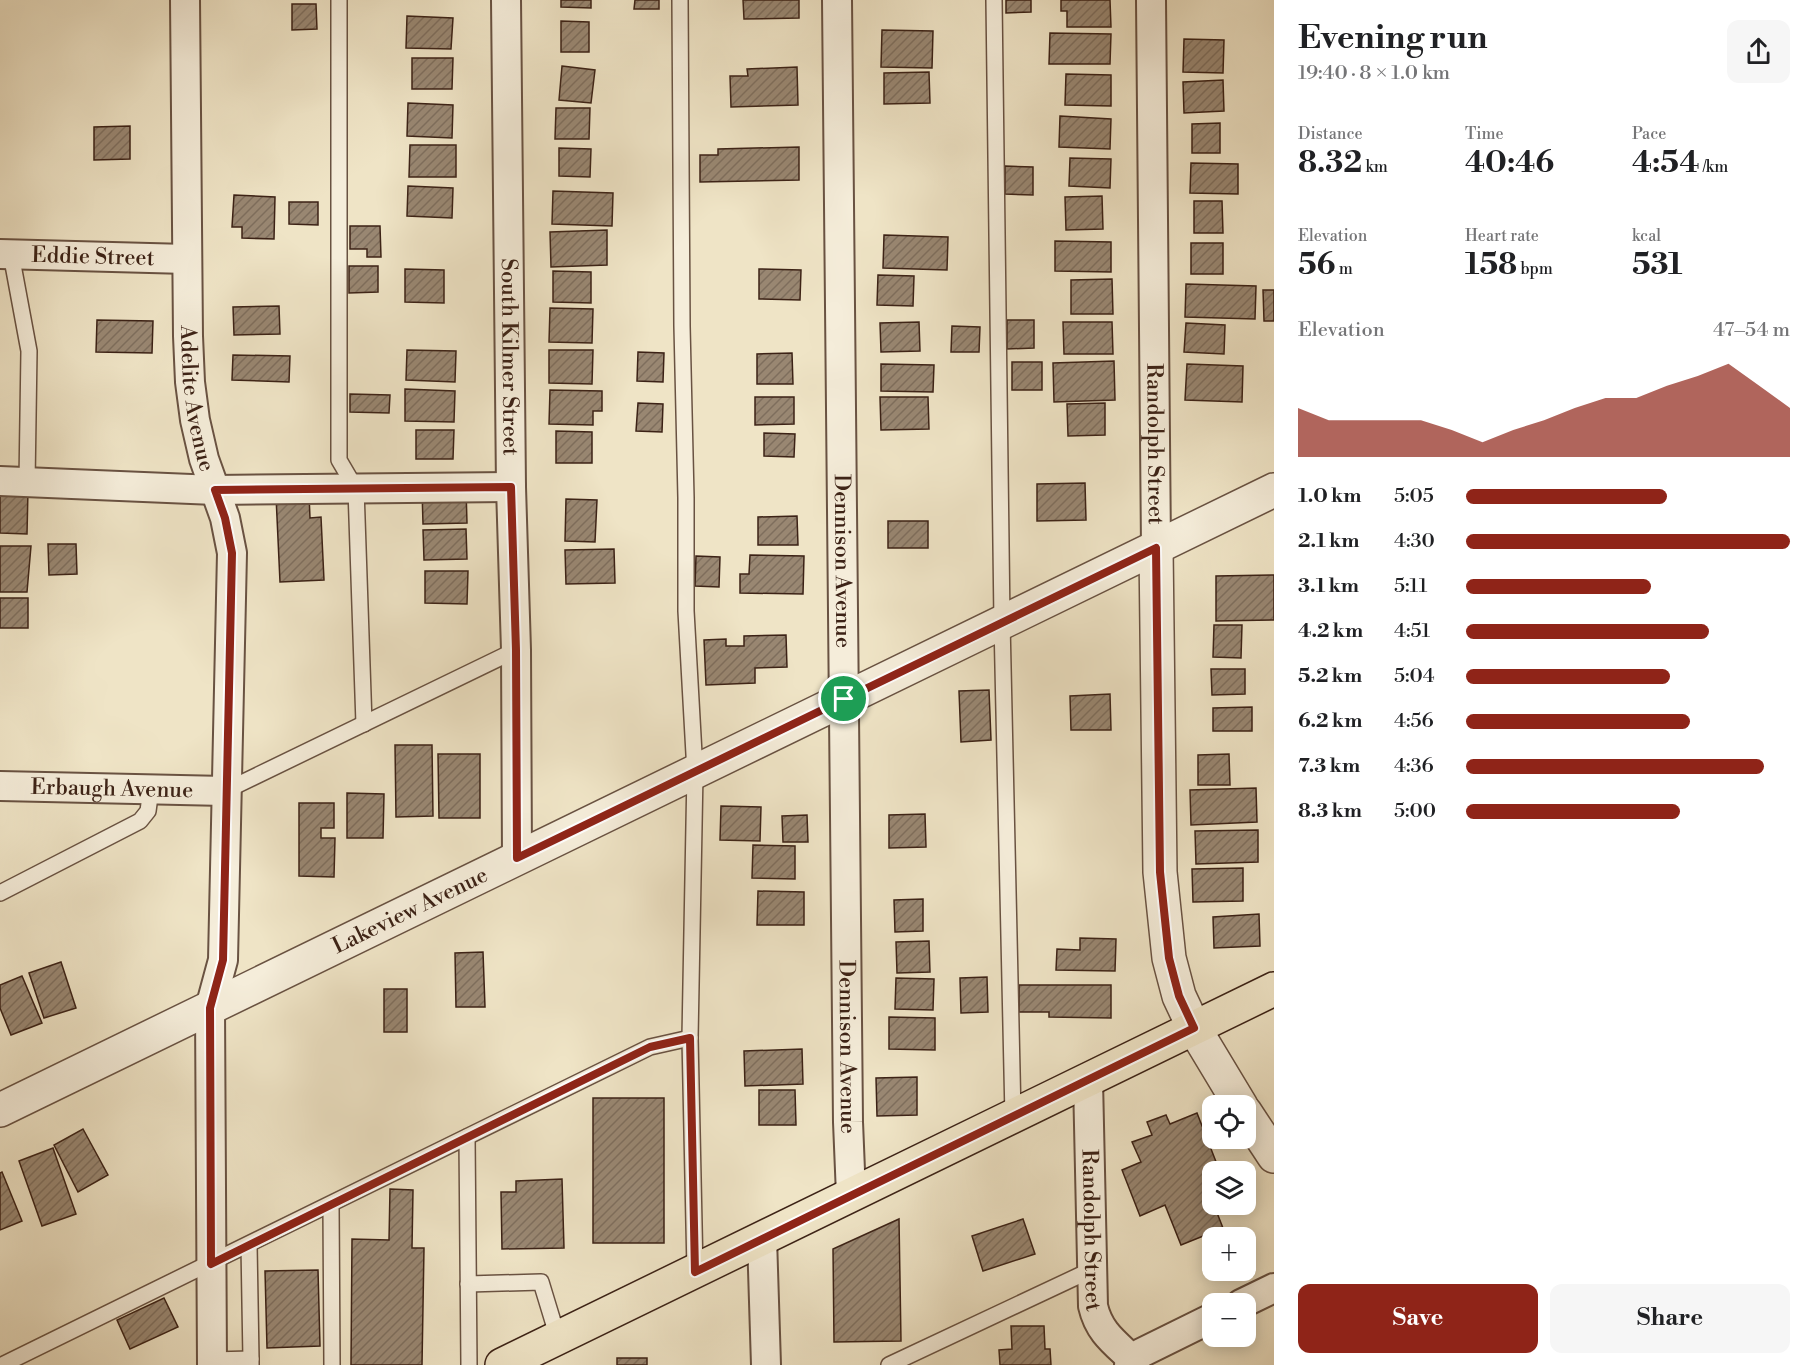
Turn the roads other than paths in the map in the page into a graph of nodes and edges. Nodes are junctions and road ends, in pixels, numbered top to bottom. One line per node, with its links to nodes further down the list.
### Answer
1 (185, 0): 9 (street, Adelite Avenue)
2 (339, 0): 12 (lane)
3 (506, 0): 11 (street, South Kilmer Street)
4 (680, 0): 20 (lane)
5 (837, 0): 18 (street, Dennison Avenue)
6 (994, 0): 16 (lane)
7 (1150, 0): 15 (street, Randolph Street)
8 (6, 254): 9 (street, Eddie Street); 10 (lane)
9 (187, 259): 13 (street, Adelite Avenue)
10 (14, 482): 13 (street)
11 (511, 487): 12 (street); 17 (street, South Kilmer Street)
12 (356, 489): 13 (street); 19 (lane)
13 (215, 490): 23 (street, Adelite Avenue)
14 (1274, 490): 15 (street, Lakeview Avenue)
15 (1156, 548): 16 (street, Lakeview Avenue); 28 (street, Randolph Street)
16 (1002, 622): 18 (street, Lakeview Avenue); 33 (lane)
17 (516, 650): 19 (lane); 24 (street, South Kilmer Street)
18 (844, 699): 20 (street, Lakeview Avenue); 37 (street, Dennison Avenue)
19 (364, 724): 23 (lane)
20 (695, 772): 24 (street, Lakeview Avenue); 29 (lane)
21 (0, 786): 22 (street, Erbaugh Avenue)
22 (151, 789): 23 (street, Erbaugh Avenue); 25 (lane)
23 (225, 791): 27 (street, Adelite Avenue)
24 (517, 858): 27 (street, Lakeview Avenue)
25 (0, 893)
26 (1274, 989): 28 (main road)
27 (210, 1008): 32 (street, Lakeview Avenue); 41 (street, Adelite Avenue)
28 (1194, 1028): 30 (main road); 31 (street, Randolph Street)
29 (690, 1038): 35 (lane); 43 (lane)
30 (1088, 1080): 33 (main road); 42 (street, Randolph Street)
31 (1234, 1095)
32 (0, 1110)
33 (1013, 1116): 37 (main road)
34 (1256, 1129): 36 (street)
35 (467, 1137): 38 (lane); 44 (lane)
36 (1274, 1156)
37 (851, 1195): 39 (main road)
38 (331, 1205): 40 (lane); 53 (lane)
39 (762, 1239): 43 (main road); 56 (street)
40 (249, 1245): 41 (lane); 49 (lane)
41 (211, 1264): 51 (street, Adelite Avenue); 52 (lane)
42 (1091, 1270): 50 (street, Randolph Street); 57 (lane)
43 (695, 1272): 48 (main road)
44 (468, 1284): 48 (lane); 54 (lane)
45 (1274, 1288): 46 (street)
46 (1256, 1297)
47 (1202, 1323): 50 (street)
48 (558, 1338): 55 (main road)
49 (251, 1362): 51 (lane)
50 (1131, 1362)
51 (212, 1363)
52 (2, 1365)
53 (332, 1365)
54 (469, 1365)
55 (502, 1365)
56 (766, 1365)
57 (889, 1365)

